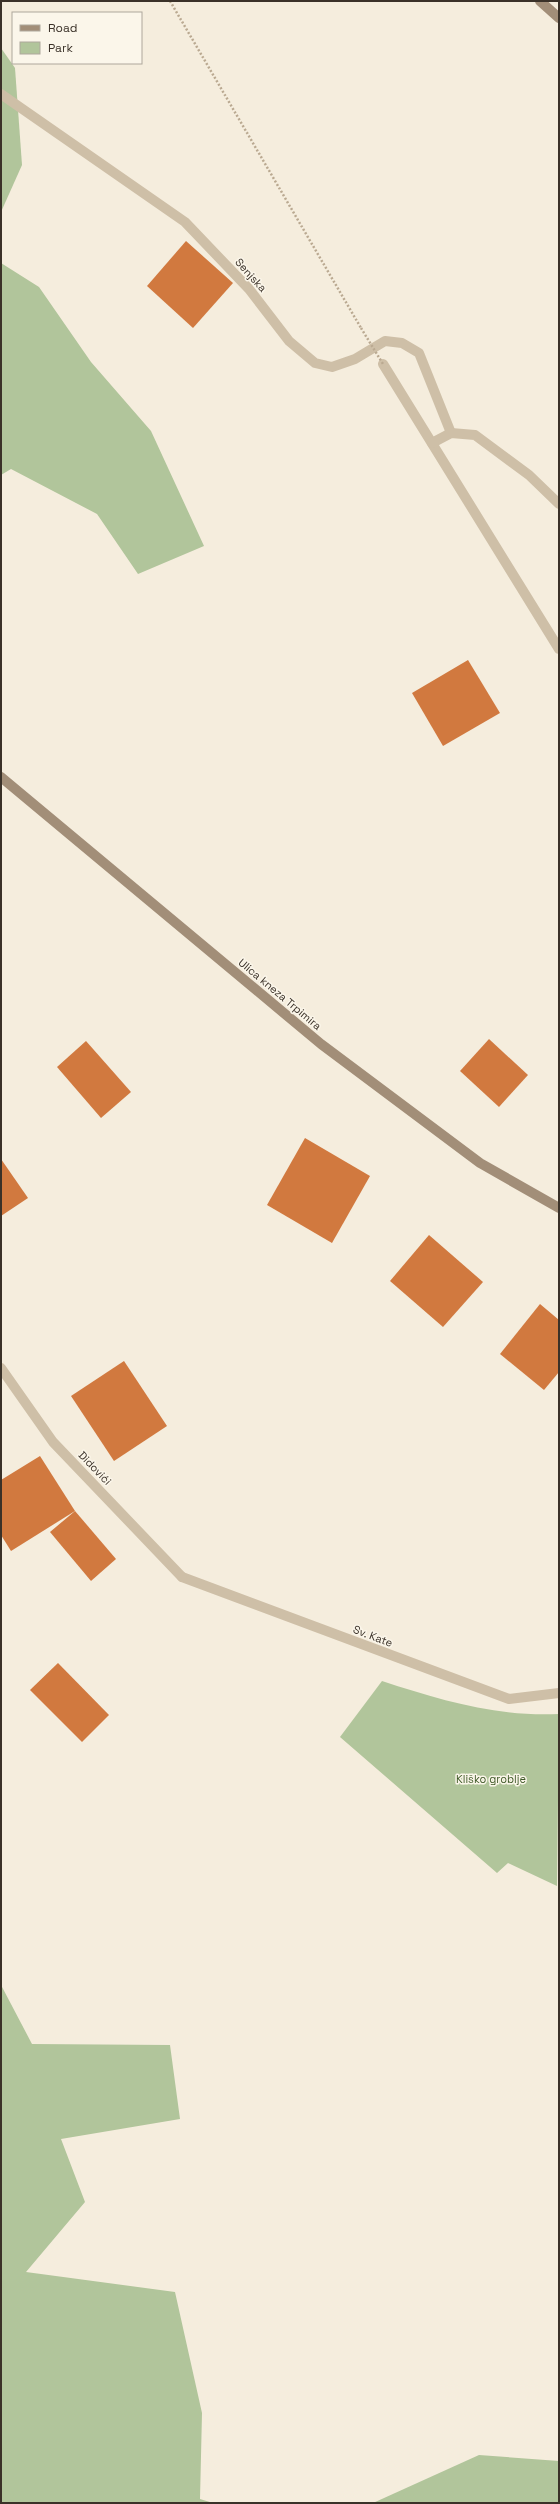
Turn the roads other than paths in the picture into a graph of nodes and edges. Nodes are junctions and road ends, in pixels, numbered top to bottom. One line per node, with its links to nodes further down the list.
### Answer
1 (540, 1): 2 (main road)
2 (559, 18)
3 (1, 94): 5 (street, Senjska)
4 (383, 364): 6 (street)
5 (451, 433): 6 (street); 7 (street)
6 (432, 443): 8 (street)
7 (559, 504)
8 (559, 649)
9 (1, 777): 10 (main road, Ulica kneza Trpimira)
10 (559, 1208)
11 (1, 1368): 12 (street, Didovići)
12 (182, 1577): 13 (street, Sv. Kate)
13 (559, 1694)

